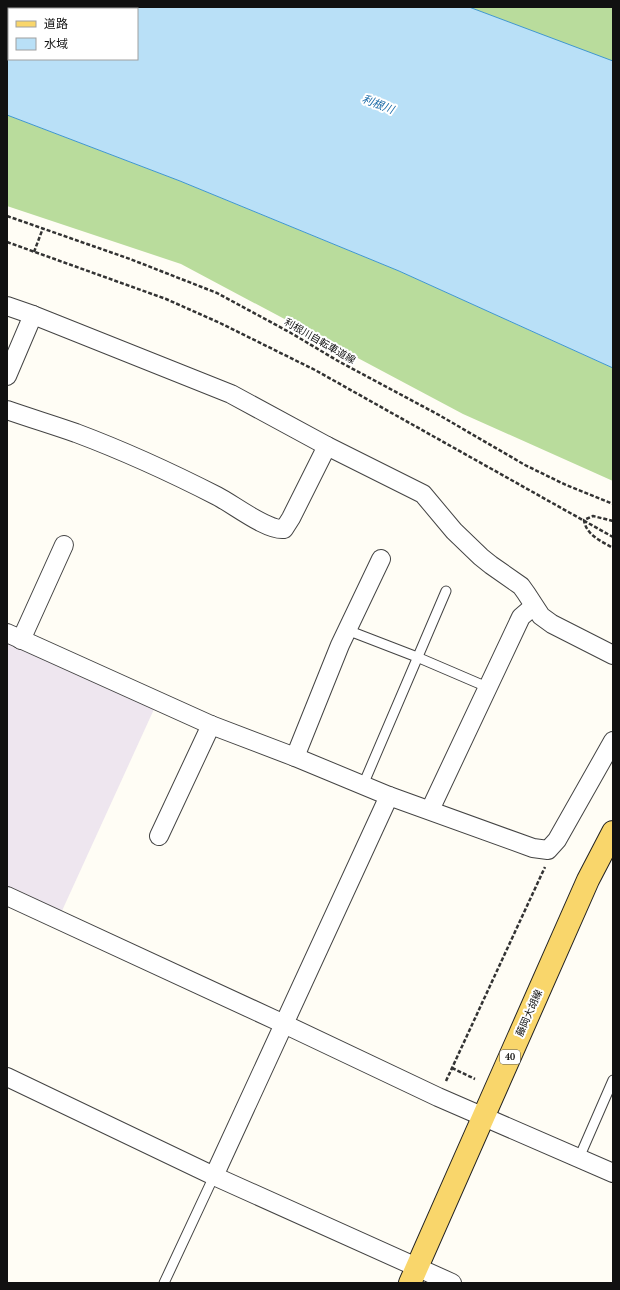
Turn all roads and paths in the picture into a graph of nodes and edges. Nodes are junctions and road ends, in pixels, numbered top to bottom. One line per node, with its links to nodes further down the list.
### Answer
1 (7, 216): 2 (path, 利根川自転車道線)
2 (43, 228): 4 (path); 10 (path, 利根川自転車道線)
3 (7, 242): 4 (path)
4 (34, 252): 11 (path)
5 (7, 306): 6 (street)
6 (33, 315): 7 (street); 9 (street)
7 (7, 376)
8 (7, 410): 9 (street)
9 (326, 446): 18 (street)
10 (613, 504)
11 (584, 520): 12 (path); 13 (path); 15 (path)
12 (613, 521)
13 (613, 537)
14 (64, 545): 20 (street)
15 (613, 548)
16 (381, 559): 19 (street)
17 (446, 591): 22 (lane)
18 (535, 608): 21 (street); 23 (street)
19 (347, 630): 22 (lane); 26 (street)
20 (14, 636): 24 (street)
21 (613, 655)
22 (416, 658): 23 (lane); 27 (lane)
23 (487, 688): 29 (street)
24 (211, 724): 26 (street); 31 (street)
25 (613, 741): 29 (street)
26 (295, 757): 27 (street)
27 (362, 785): 28 (street)
28 (389, 796): 29 (street); 34 (street)
29 (430, 810)
30 (613, 832): 40 (main road, 藤岡大胡線 / 40)
31 (159, 836)
32 (546, 865): 35 (path)
33 (7, 896): 34 (street)
34 (284, 1024): 40 (street); 43 (street)
35 (452, 1068): 37 (path); 39 (path)
36 (7, 1077): 43 (street)
37 (475, 1079)
38 (613, 1080): 41 (lane)
39 (444, 1086)
40 (483, 1117): 41 (street); 44 (main road, 藤岡大胡線 / 40)
41 (579, 1158): 42 (street)
42 (613, 1173)
43 (214, 1176): 44 (street); 45 (lane)
44 (413, 1275): 46 (street)
45 (164, 1283)
46 (452, 1283)

